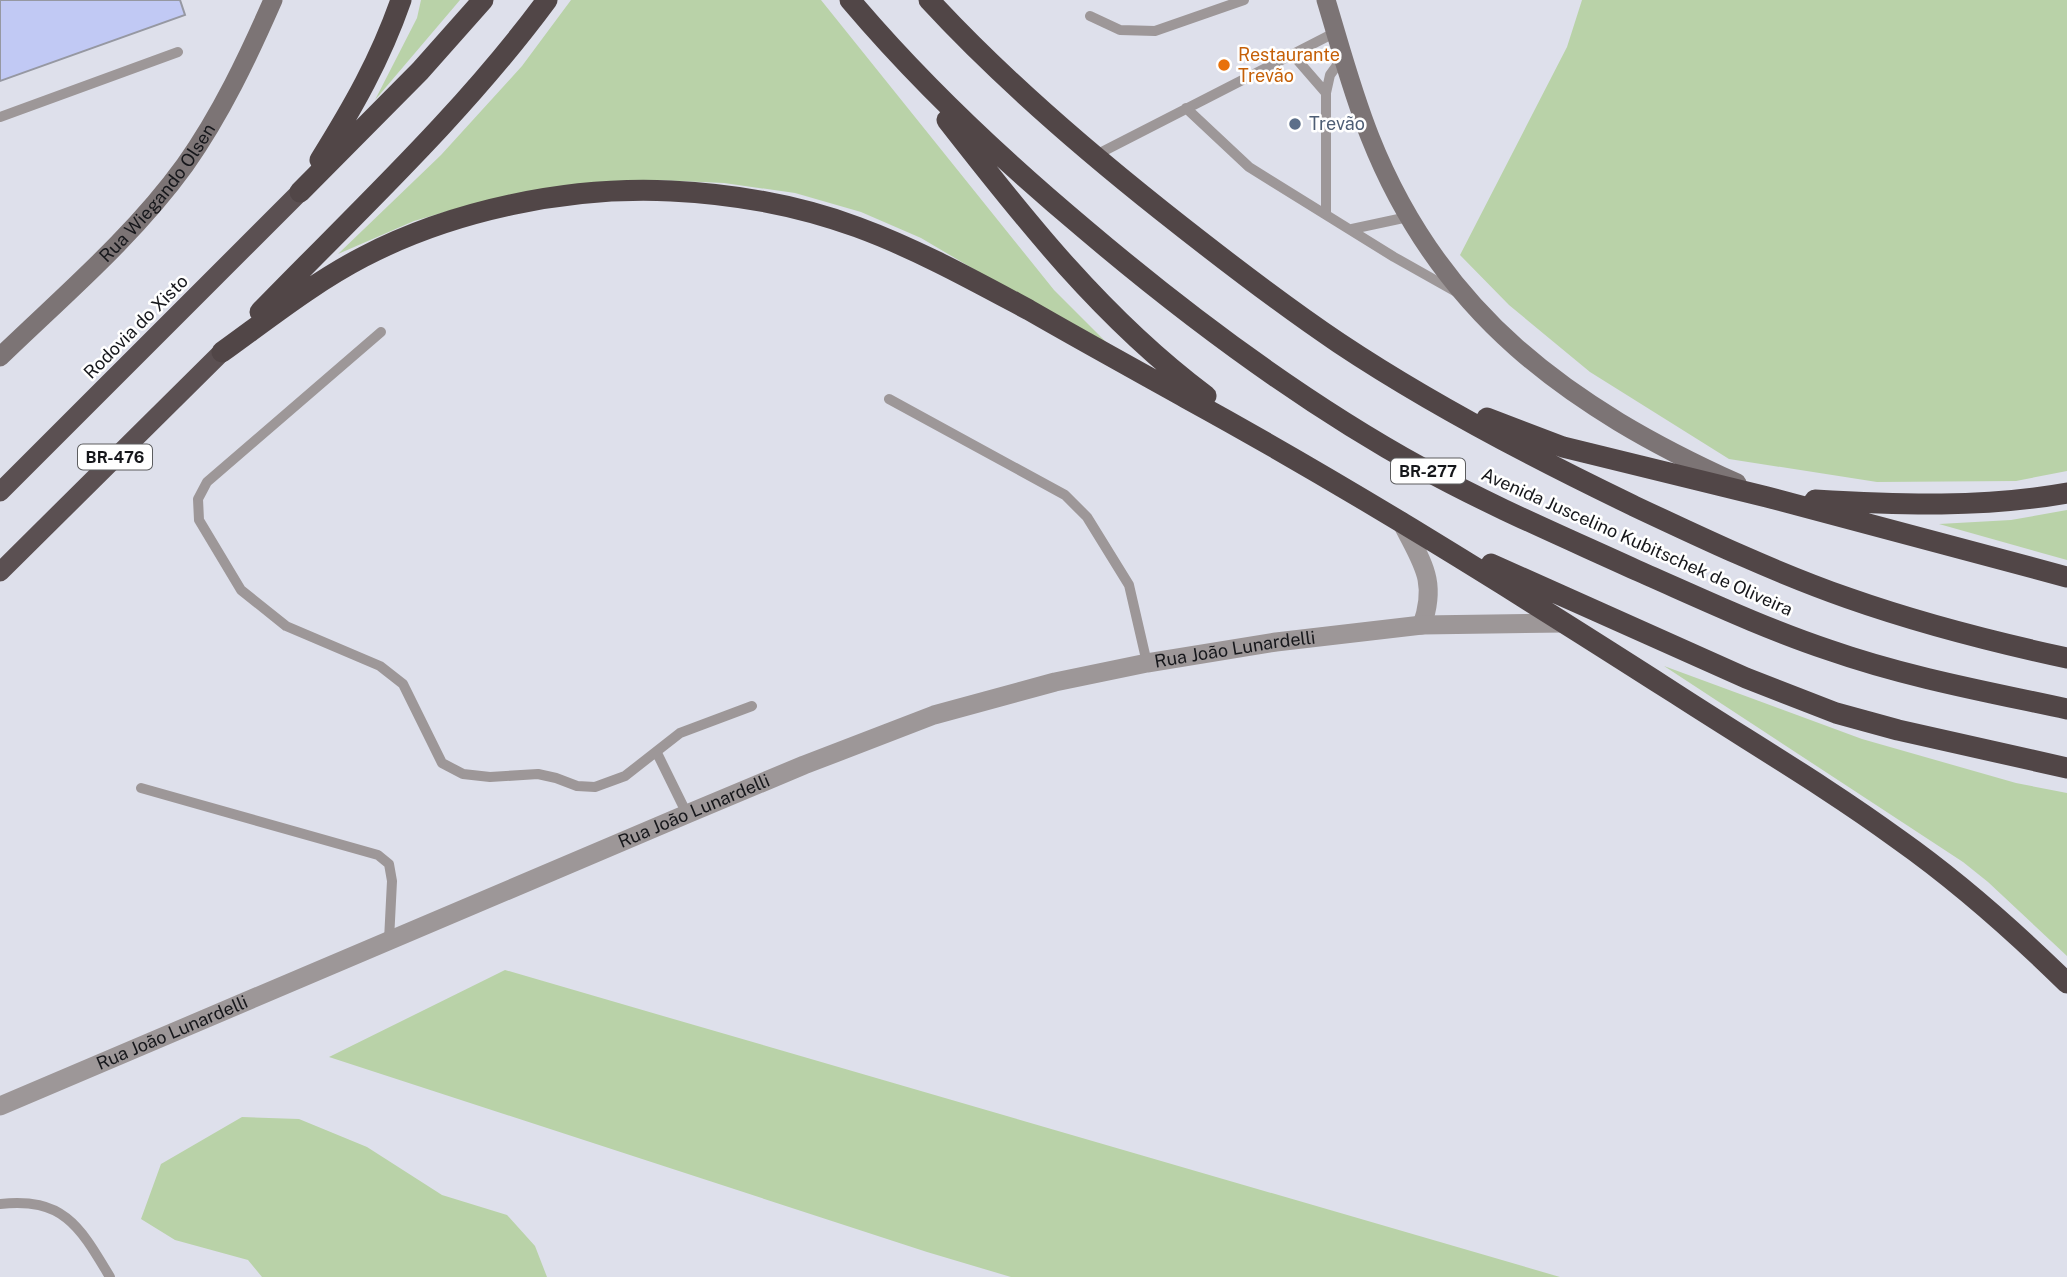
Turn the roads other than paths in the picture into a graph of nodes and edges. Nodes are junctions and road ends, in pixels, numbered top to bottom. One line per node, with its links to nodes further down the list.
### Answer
1 (273, 0): 26 (main road, Rua Wiegando Olsen)
2 (401, 0): 19 (highway)
3 (483, 0): 19 (highway)
4 (547, 0): 25 (highway)
5 (850, 0): 11 (highway, Avenida Juscelino Kubitschek de Oliveira / BR-277)
6 (929, 0): 18 (highway, Avenida Juscelino Kubitschek de Oliveira)
7 (1244, 0): 9 (lane)
8 (1326, 0): 10 (main road)
9 (1090, 16)
10 (1336, 32): 13 (lane); 14 (main road)
11 (891, 49): 29 (highway); 41 (highway, Avenida Juscelino Kubitschek de Oliveira / BR-277)
12 (178, 52): 17 (lane)
13 (1293, 55): 15 (lane); 16 (lane)
14 (1343, 57): 15 (lane); 21 (main road)
15 (1326, 93): 20 (lane)
16 (1186, 108): 18 (lane); 20 (lane)
17 (0, 117)
18 (1094, 156): 27 (highway, Avenida Juscelino Kubitschek de Oliveira)
19 (300, 192): 30 (highway, Rodovia do Xisto / BR-476)
20 (1326, 214): 22 (lane)
21 (1408, 217): 22 (lane); 23 (main road)
22 (1352, 229): 23 (lane)
23 (1464, 297): 32 (main road)
24 (381, 332): 42 (lane)
25 (222, 352): 29 (highway); 34 (highway, BR-476)
26 (0, 357)
27 (1404, 384): 32 (highway); 38 (highway, Avenida Juscelino Kubitschek de Oliveira)
28 (889, 399): 39 (lane)
29 (1273, 445): 33 (highway)
30 (0, 492)
31 (2067, 493): 32 (highway)
32 (1767, 497): 35 (highway)
33 (1401, 521): 36 (highway); 37 (street); 43 (highway)
34 (0, 572)
35 (2067, 577)
36 (1565, 623): 37 (street, Rua João Lunardelli); 47 (highway)
37 (1423, 625): 39 (street, Rua João Lunardelli)
38 (2067, 658)
39 (1147, 663): 45 (street, Rua João Lunardelli)
40 (752, 706): 42 (lane)
41 (2067, 709)
42 (657, 753): 45 (lane)
43 (2067, 768)
44 (141, 788): 46 (lane)
45 (687, 814): 46 (street, Rua João Lunardelli)
46 (389, 940): 48 (street, Rua João Lunardelli)
47 (2067, 984)
48 (0, 1106)
49 (0, 1204): 50 (lane)
50 (110, 1277)

